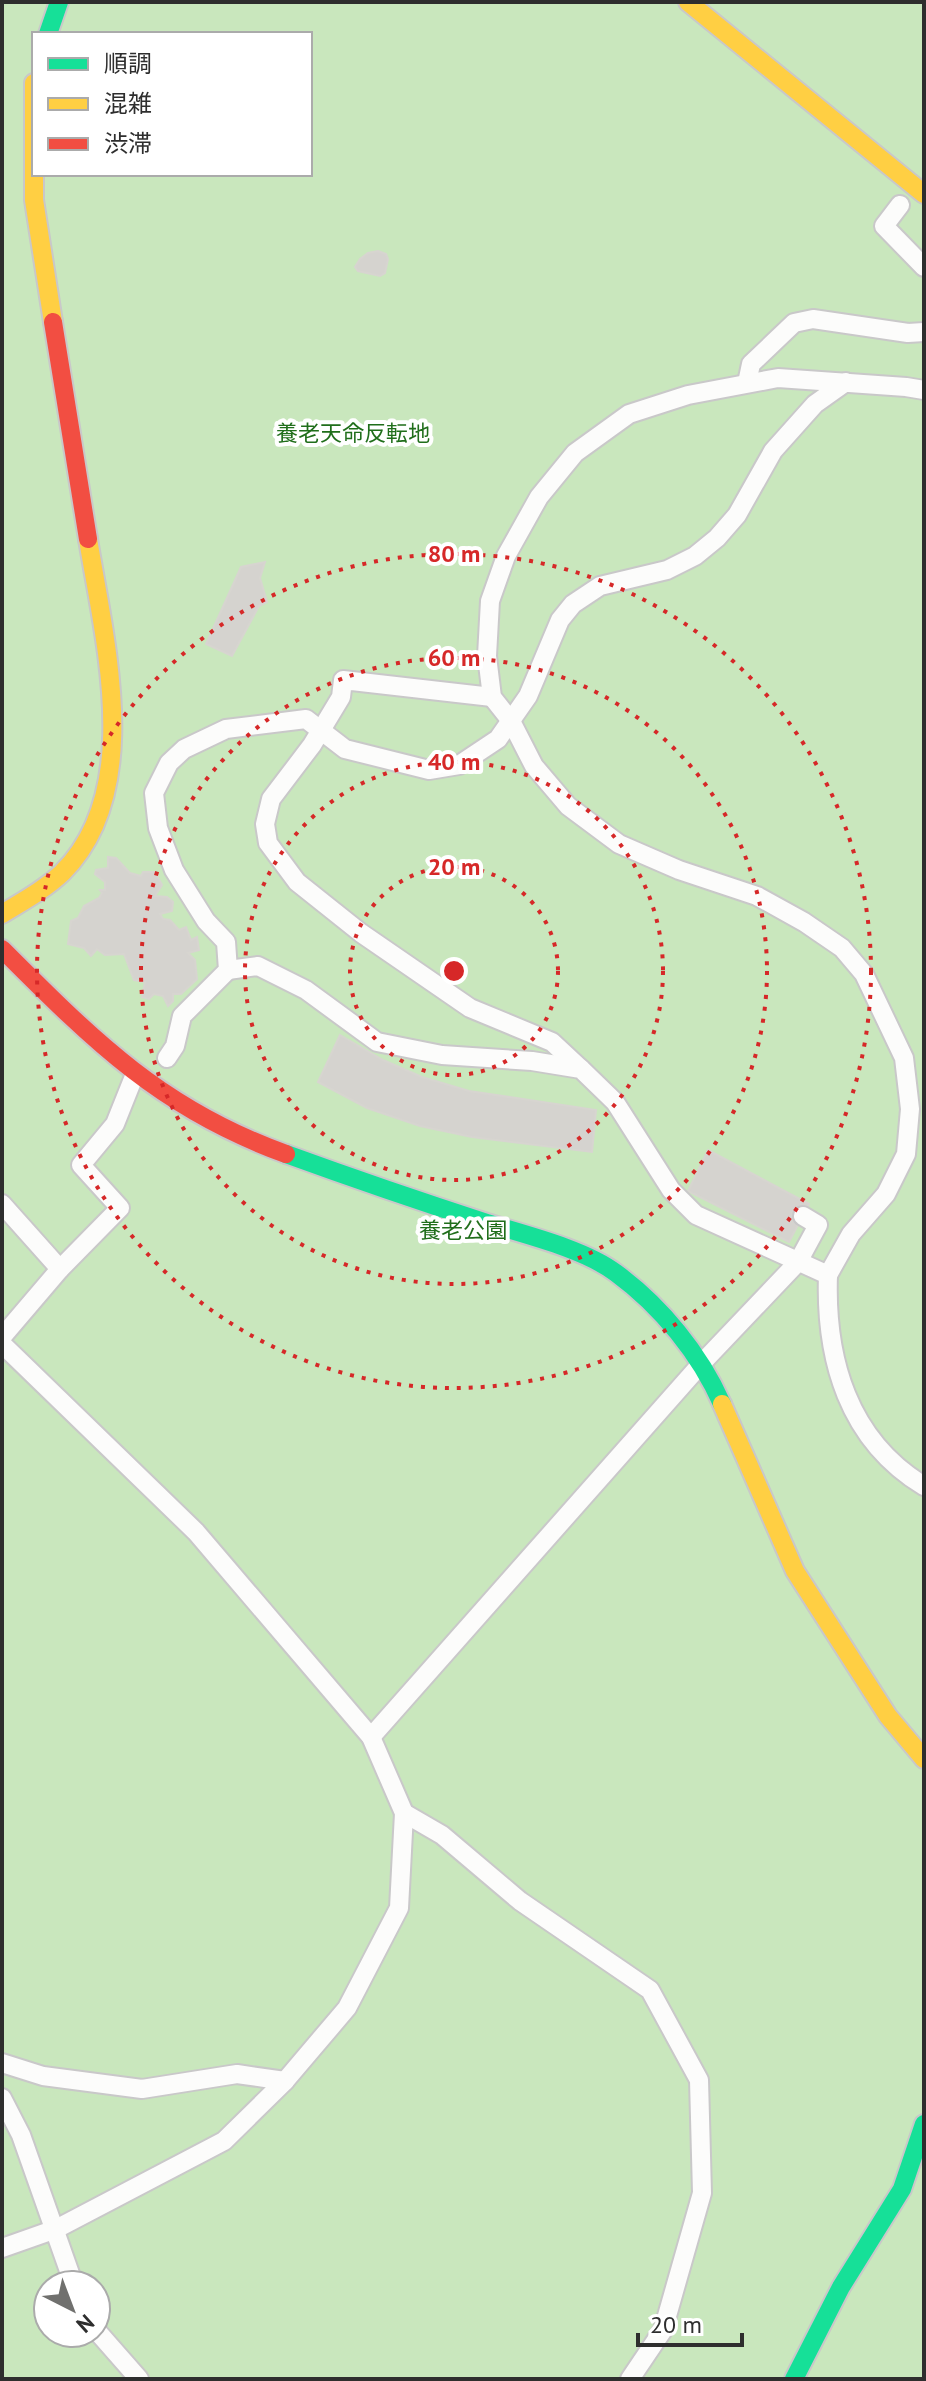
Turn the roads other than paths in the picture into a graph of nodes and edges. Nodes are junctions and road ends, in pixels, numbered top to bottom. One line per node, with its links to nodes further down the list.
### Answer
1 (59, 2): 3 (street)
2 (688, 2): 5 (street)
3 (49, 32)
4 (34, 176): 15 (street)
5 (924, 194)
6 (900, 205): 7 (lane)
7 (924, 267)
8 (924, 332): 10 (lane)
9 (846, 382): 10 (lane); 11 (lane); 13 (lane)
10 (747, 383): 12 (lane)
11 (924, 390)
12 (492, 697): 13 (lane); 14 (lane)
13 (511, 721): 14 (lane); 27 (lane)
14 (320, 731): 17 (lane); 19 (lane)
15 (2, 914)
16 (2, 949): 20 (street)
17 (228, 970): 18 (lane); 19 (lane)
18 (167, 1058)
19 (581, 1069): 24 (lane)
20 (135, 1074): 26 (lane); 30 (street)
21 (2, 1204): 26 (lane)
22 (803, 1216): 25 (lane)
23 (781, 1238): 24 (lane)
24 (747, 1239): 25 (lane)
25 (798, 1262): 27 (lane); 30 (lane)
26 (60, 1269): 28 (lane)
27 (828, 1275): 31 (lane)
28 (2, 1337)
29 (2, 1344): 32 (lane)
30 (701, 1364): 32 (lane); 33 (street)
31 (924, 1486)
32 (371, 1737): 34 (lane)
33 (924, 1759)
34 (404, 1813): 36 (lane); 44 (lane)
35 (2, 2063): 36 (lane)
36 (285, 2081): 39 (lane)
37 (2, 2098): 39 (lane)
38 (924, 2124): 45 (street)
39 (56, 2229): 40 (lane); 41 (lane)
40 (2, 2248)
41 (69, 2269)
42 (112, 2348): 43 (lane)
43 (139, 2379)
44 (630, 2379)
45 (794, 2379)

